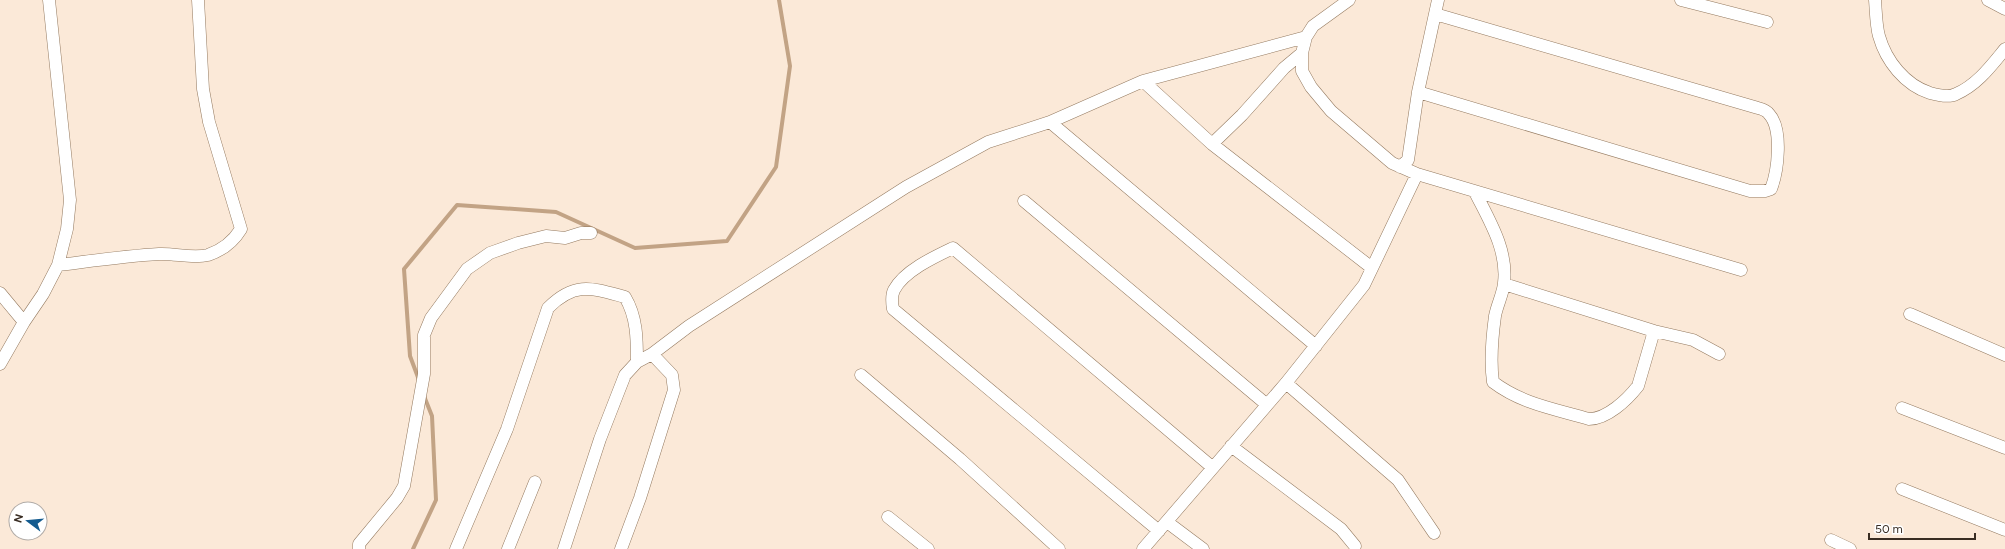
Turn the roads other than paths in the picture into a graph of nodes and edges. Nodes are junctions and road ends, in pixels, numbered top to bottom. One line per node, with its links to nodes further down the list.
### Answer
1 (49, 0): 23 (street)
2 (198, 0): 23 (street)
3 (1349, 0): 11 (street)
4 (1438, 0): 9 (street)
5 (1681, 0): 10 (street)
6 (1875, 0): 12 (street)
7 (1988, 0): 8 (street)
8 (2005, 9)
9 (1435, 14): 15 (street); 15 (street)
10 (1767, 22)
11 (1306, 37): 13 (street); 14 (street)
12 (2005, 49)
13 (1302, 53): 17 (street); 18 (street)
14 (1142, 81): 16 (street); 17 (street)
15 (1418, 92): 18 (street)
16 (1050, 122): 31 (street); 32 (street)
17 (1212, 144): 24 (street)
18 (1400, 166): 19 (street)
19 (1417, 174): 20 (street); 24 (street)
20 (1475, 192): 25 (street); 26 (street)
21 (1024, 200): 39 (street)
22 (591, 233): 52 (street)
23 (58, 265): 29 (street)
24 (1372, 268): 31 (street)
25 (1740, 270)
26 (1504, 284): 30 (street); 30 (street)
27 (0, 293): 29 (street)
28 (1910, 314): 34 (street)
29 (24, 322): 36 (street)
30 (1654, 331): 33 (street)
31 (1316, 346): 38 (street)
32 (652, 354): 35 (street); 56 (street)
33 (1719, 354)
34 (2005, 355)
35 (637, 362): 53 (street); 55 (street)
36 (0, 364)
37 (861, 375): 58 (street)
38 (1286, 382): 39 (street); 49 (street)
39 (1266, 404): 41 (street)
40 (1902, 408): 42 (street)
41 (1231, 446): 43 (street); 51 (street)
42 (2005, 448)
43 (1212, 467): 47 (street); 47 (street)
44 (535, 482): 54 (street)
45 (1902, 489): 48 (street)
46 (888, 517): 57 (street)
47 (1163, 526): 59 (street); 60 (street)
48 (2005, 530)
49 (1434, 533)
50 (1831, 540): 61 (street)
51 (1355, 546)
52 (359, 549)
53 (456, 549)
54 (508, 549)
55 (564, 549)
56 (621, 549)
57 (928, 549)
58 (1059, 549)
59 (1143, 549)
60 (1203, 549)
61 (1850, 549)

